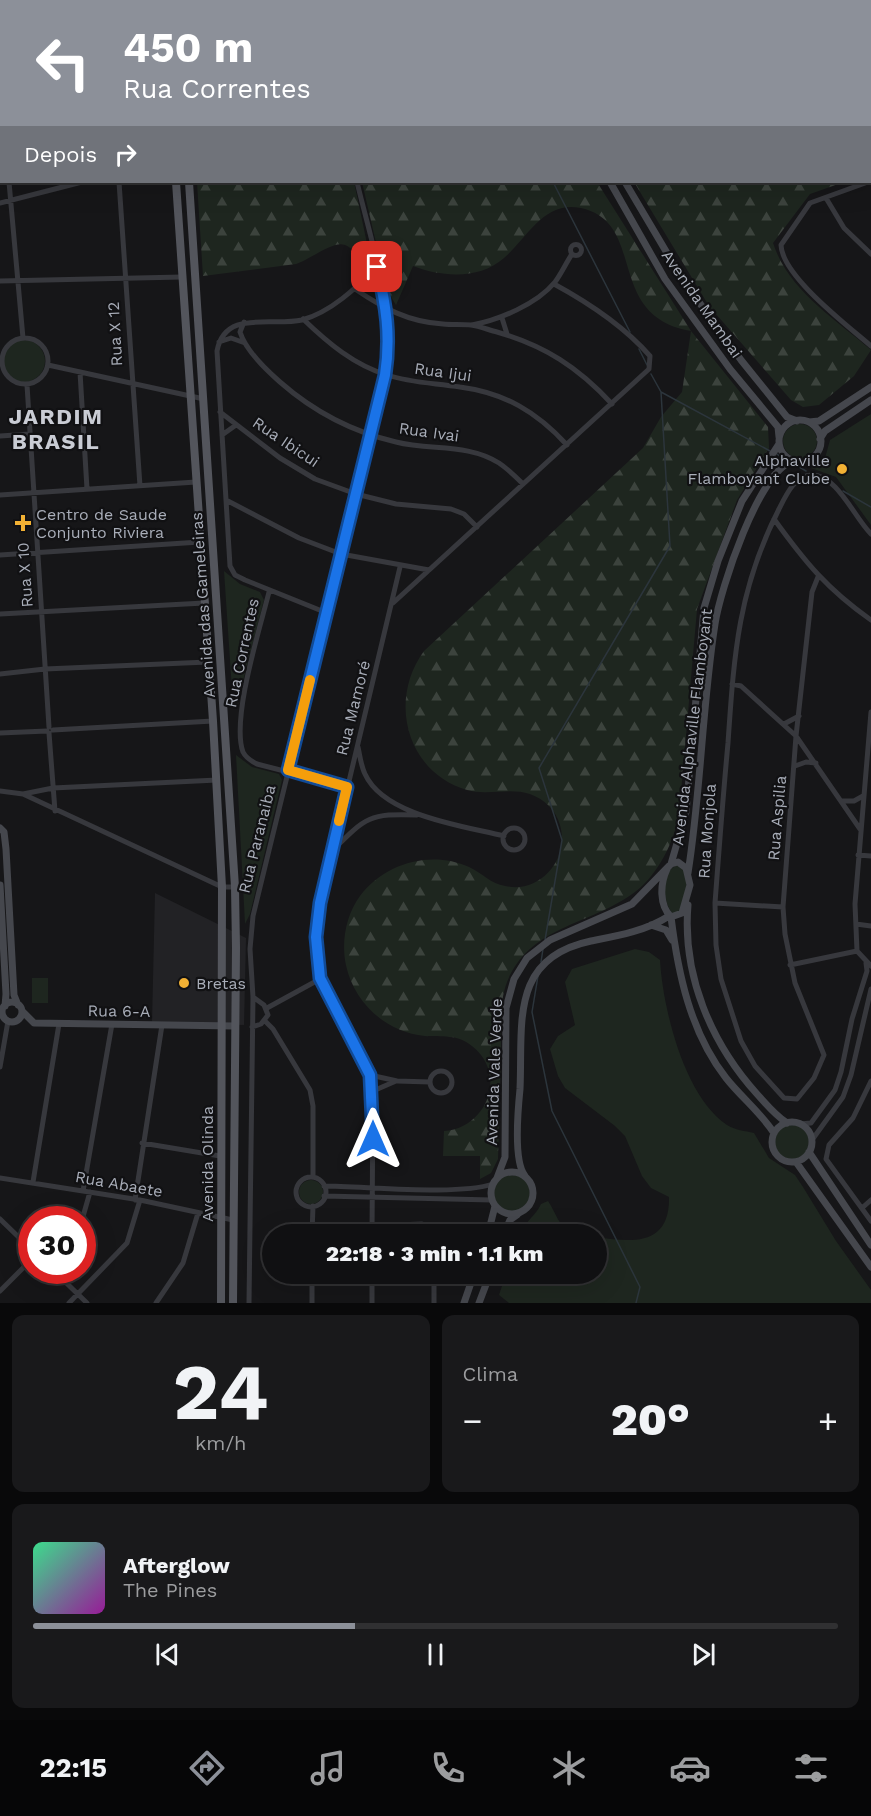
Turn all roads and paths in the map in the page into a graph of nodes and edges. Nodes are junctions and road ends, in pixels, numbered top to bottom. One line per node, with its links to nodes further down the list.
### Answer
1 (9, 183): 11 (street)
2 (78, 183): 11 (street)
3 (118, 183): 17 (street, Rua X 12)
4 (176, 183): 16 (main road, Avenida das Gameleiras)
5 (189, 183): 42 (main road, Avenida das Gameleiras)
6 (357, 183): 15 (street, Rua Paranaiba)
7 (611, 183): 54 (street, Avenida Mambai)
8 (626, 183): 46 (street, Avenida Mambai)
9 (865, 183): 10 (street)
10 (826, 198): 14 (street); 33 (street)
11 (12, 200): 12 (street); 18 (street)
12 (0, 203)
13 (572, 254): 20 (street)
14 (871, 254)
15 (377, 267): 21 (street); 22 (street, Rua Paranaiba)
16 (182, 277): 17 (street); 41 (main road, Avenida das Gameleiras)
17 (126, 278): 18 (street); 38 (street, Rua X 12)
18 (20, 280): 19 (street); 30 (street)
19 (0, 281)
20 (554, 284): 24 (street); 44 (street)
21 (356, 289): 22 (street); 23 (street)
22 (388, 311): 27 (street); 37 (street, Rua Paranaiba)
23 (314, 314): 25 (street); 28 (street)
24 (502, 318): 27 (street); 29 (street)
25 (303, 319): 26 (street); 28 (street, Rua Ijui)
26 (244, 322): 31 (street); 32 (street)
27 (472, 325): 29 (street)
28 (314, 329): 37 (street, Rua Ijui)
29 (507, 334): 44 (street)
30 (23, 338): 34 (street); 35 (street)
31 (219, 342): 32 (street); 45 (street)
32 (245, 343): 50 (street, Rua Ivai)
33 (871, 346)
34 (1, 354): 39 (street)
35 (48, 365): 36 (street); 39 (street)
36 (80, 372): 38 (street); 60 (street)
37 (385, 375): 50 (street, Rua Paranaiba); 55 (street, Rua Ijui)
38 (132, 383): 41 (street); 59 (street, Rua X 12)
39 (27, 385): 49 (street, Rua X 10)
40 (871, 387): 47 (street)
41 (190, 396): 42 (street); 57 (main road, Avenida das Gameleiras)
42 (204, 399): 87 (main road, Avenida das Gameleiras)
43 (871, 400): 53 (street)
44 (612, 404): 55 (street)
45 (220, 412): 48 (street, Rua Ibicui); 51 (street)
46 (797, 421): 47 (street); 54 (street)
47 (808, 422): 53 (street)
48 (237, 425): 51 (street); 62 (street, Rua Ibicui)
49 (30, 434): 52 (street); 61 (street, Rua X 10)
50 (370, 434): 58 (street, Rua Ivai); 62 (street, Rua Paranaiba)
51 (222, 435): 64 (street)
52 (0, 436)
53 (820, 439): 56 (street)
54 (779, 440): 56 (street); 117 (street, Avenida Alphaville Flamboyant)
55 (567, 445): 58 (street)
56 (793, 461): 118 (street, Avenida Alphaville Flamboyant)
57 (196, 482): 59 (street); 70 (main road, Avenida das Gameleiras)
58 (523, 484): 68 (street)
59 (140, 486): 60 (street)
60 (87, 489): 61 (street)
61 (34, 493): 63 (street); 71 (street, Rua X 10)
62 (356, 494): 68 (street, Rua Ibicui); 72 (street, Rua Paranaiba)
63 (0, 495)
64 (226, 500): 65 (street); 66 (street)
65 (240, 507): 66 (street); 72 (street)
66 (227, 514): 77 (street)
67 (774, 519): 69 (street, Rua Monjola); 76 (street); 88 (street, Rua Monjola)
68 (477, 526): 75 (street)
69 (871, 534)
70 (200, 542): 71 (street); 78 (main road, Avenida das Gameleiras)
71 (38, 552): 73 (street); 80 (street, Rua X 10)
72 (341, 554): 74 (street); 81 (street, Rua Paranaiba)
73 (0, 555)
74 (400, 567): 75 (street); 79 (street, Rua Mamoré)
75 (429, 570): 79 (street)
76 (818, 577): 83 (street); 90 (street, Rua Aspilia)
77 (269, 592): 81 (street); 99 (street, Rua Correntes)
78 (204, 603): 80 (street); 84 (main road, Avenida das Gameleiras)
79 (392, 604): 96 (street, Rua Mamoré)
80 (41, 611): 82 (street); 85 (street, Rua X 10)
81 (327, 613): 99 (street, Rua Paranaiba)
82 (0, 614)
83 (871, 620)
84 (208, 662): 85 (street); 87 (main road); 91 (main road, Avenida das Gameleiras)
85 (45, 669): 86 (street); 93 (street, Rua X 10)
86 (0, 674)
87 (222, 676): 121 (main road, Avenida das Gameleiras)
88 (732, 684): 92 (street); 123 (street, Rua Monjola)
89 (871, 712): 105 (street)
90 (799, 716): 92 (street); 95 (street, Rua Aspilia)
91 (213, 721): 93 (street); 100 (main road, Avenida das Gameleiras)
92 (784, 724): 95 (street)
93 (50, 730): 94 (street); 102 (street, Rua X 10)
94 (0, 733)
95 (796, 736): 97 (street); 98 (street, Rua Aspilia)
96 (358, 746): 101 (street, Rua Mamoré); 107 (street)
97 (816, 763): 98 (street); 106 (street)
98 (795, 766): 124 (street, Rua Aspilia)
99 (288, 770): 101 (street, Rua Correntes); 135 (street, Rua Paranaiba)
100 (217, 780): 102 (street); 120 (main road, Avenida das Gameleiras)
101 (347, 787): 114 (street, Rua Mamoré)
102 (53, 788): 104 (street); 108 (street, Rua X 10)
103 (0, 791): 104 (street)
104 (23, 794): 108 (street)
105 (863, 796): 106 (street); 112 (street)
106 (841, 801): 112 (street)
107 (397, 804): 109 (street); 110 (street)
108 (55, 811): 120 (street)
109 (394, 814): 110 (street); 114 (street)
110 (422, 815): 113 (street)
111 (0, 828): 137 (street)
112 (860, 830): 115 (street)
113 (504, 837): 113 (street)
114 (332, 852): 133 (street, Rua Mamoré)
115 (858, 855): 116 (street); 126 (street)
116 (871, 856)
117 (669, 867): 118 (street); 125 (street, Avenida Alphaville Flamboyant); 165 (street, Avenida Vale Verde)
118 (688, 873): 122 (street, Avenida Alphaville Flamboyant)
119 (0, 885): 136 (street)
120 (222, 887): 121 (street); 144 (main road, Avenida das Gameleiras)
121 (234, 887): 145 (main road, Avenida das Gameleiras)
122 (689, 897): 125 (street); 154 (street)
123 (715, 903): 124 (street); 147 (street, Rua Monjola)
124 (783, 907): 131 (street, Rua Aspilia)
125 (670, 917): 127 (street, Avenida Vale Verde); 129 (street)
126 (856, 924): 128 (street); 130 (street)
127 (651, 925): 129 (street); 162 (street, Avenida Vale Verde)
128 (871, 926)
129 (675, 946): 156 (street)
130 (857, 951): 131 (street); 132 (street)
131 (790, 964): 147 (street, Rua Aspilia)
132 (869, 964): 155 (street)
133 (320, 978): 138 (street); 149 (street, Rua Mamoré)
134 (871, 989): 157 (street)
135 (252, 997): 138 (street); 146 (street, Rua Paranaiba)
136 (3, 1006): 137 (street); 139 (street)
137 (20, 1008): 139 (street); 141 (street, Rua 6-A)
138 (267, 1008): 140 (street)
139 (4, 1018): 148 (street)
140 (265, 1021): 146 (street); 163 (street)
141 (59, 1024): 142 (street, Rua 6-A); 166 (street)
142 (112, 1024): 143 (street, Rua 6-A); 169 (street)
143 (162, 1025): 144 (street, Rua 6-A); 158 (street)
144 (221, 1026): 145 (street, Rua 6-A); 160 (main road, Avenida Olinda)
145 (235, 1026): 183 (main road, Avenida Olinda)
146 (252, 1027): 206 (street, Rua Paranaiba)
147 (824, 1055)
148 (0, 1067)
149 (370, 1075): 150 (street); 153 (street, Rua Mamoré)
150 (397, 1081): 152 (street); 153 (street)
151 (871, 1081): 178 (street)
152 (430, 1082): 152 (street)
153 (373, 1091): 168 (street, Rua Mamoré)
154 (787, 1123): 155 (street); 156 (street)
155 (800, 1124): 157 (street)
156 (774, 1133): 161 (street)
157 (812, 1140): 159 (street)
158 (142, 1143): 160 (street); 173 (street)
159 (809, 1152): 161 (street); 190 (street)
160 (220, 1156): 181 (main road, Avenida Olinda)
161 (796, 1162): 191 (street)
162 (525, 1176): 165 (street); 180 (street)
163 (313, 1177): 167 (street); 177 (street)
164 (0, 1178): 166 (street, Rua Abaete)
165 (495, 1181): 168 (street); 175 (street)
166 (33, 1182): 169 (street, Rua Abaete)
167 (324, 1186): 168 (street); 171 (street)
168 (373, 1186): 172 (street, Rua Mamoré)
169 (83, 1191): 170 (street, Rua Abaete)
170 (90, 1192): 173 (street, Rua Abaete); 176 (street)
171 (324, 1196): 172 (street); 177 (street)
172 (373, 1197): 175 (street); 186 (street, Rua Mamoré)
173 (137, 1200): 179 (street, Rua Abaete); 200 (street)
174 (871, 1200): 178 (street)
175 (494, 1203): 180 (street); 187 (street)
176 (86, 1206)
177 (313, 1206): 185 (street)
178 (862, 1208): 184 (street)
179 (198, 1213): 181 (street, Rua Abaete); 203 (street)
180 (519, 1214): 188 (street)
181 (219, 1217): 183 (street, Rua Abaete); 204 (main road, Avenida Olinda)
182 (0, 1218): 189 (street)
183 (233, 1220): 205 (main road, Avenida Olinda)
184 (871, 1221)
185 (312, 1224)
186 (372, 1224)
187 (490, 1224)
188 (508, 1224)
189 (18, 1236)
190 (871, 1245)
191 (871, 1267)
192 (18, 1273): 199 (street)
193 (68, 1284): 200 (street)
194 (312, 1284): 207 (street)
195 (372, 1284): 208 (street)
196 (434, 1284): 209 (street)
197 (471, 1284): 210 (street)
198 (486, 1284): 211 (street)
199 (0, 1291)
200 (78, 1294): 201 (street); 202 (street)
201 (69, 1303)
202 (87, 1303)
203 (156, 1303)
204 (221, 1303)
205 (233, 1303)
206 (249, 1303)
207 (312, 1303)
208 (372, 1303)
209 (434, 1303)
210 (464, 1303)
211 (479, 1303)

